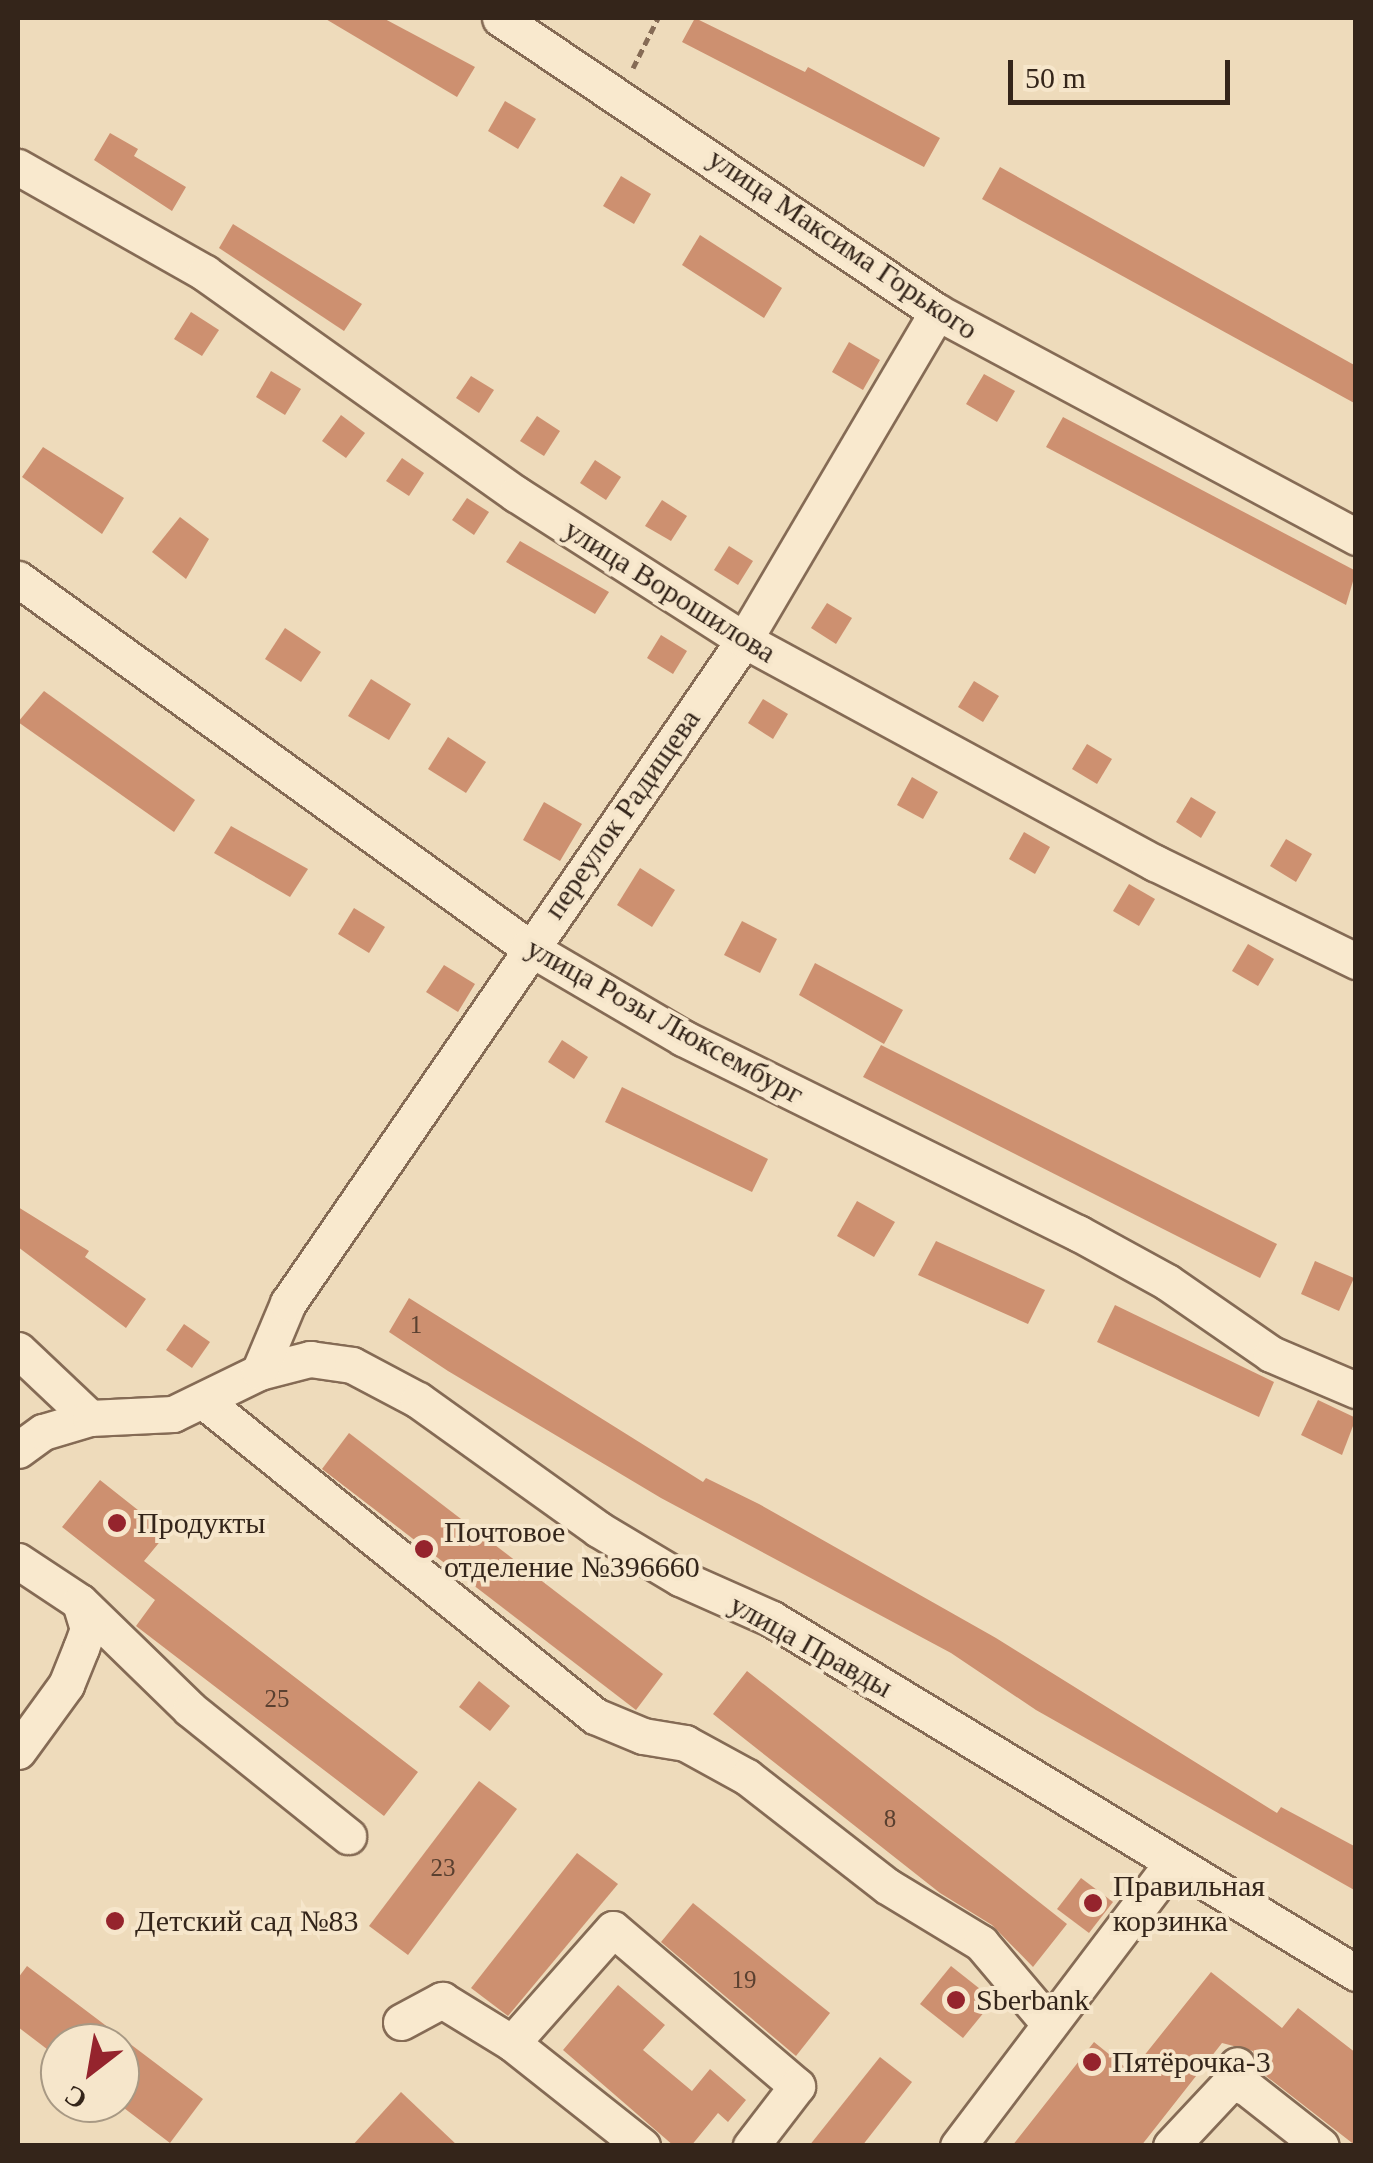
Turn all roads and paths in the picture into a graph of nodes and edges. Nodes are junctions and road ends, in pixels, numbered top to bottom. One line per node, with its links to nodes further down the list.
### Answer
1 (500, 18): 3 (street, улица Максима Горького)
2 (658, 18): 3 (path)
3 (620, 92): 5 (street, улица Максима Горького)
4 (18, 167): 8 (street, улица Ворошилова)
5 (937, 312): 6 (street, улица Максима Горького); 8 (street, переулок Радищева)
6 (1356, 537)
7 (18, 578): 9 (street, улица Розы Люксембург)
8 (744, 640): 9 (street, переулок Радищева); 10 (street, улица Ворошилова)
9 (528, 947): 12 (street, переулок Радищева); 13 (street, улица Розы Люксембург)
10 (1356, 961)
11 (18, 1350): 15 (street)
12 (258, 1372): 14 (street, улица Правды); 21 (street, улица Правды)
13 (1356, 1390)
14 (204, 1402): 15 (street, улица Правды); 23 (street)
15 (90, 1418): 16 (street, улица Правды)
16 (18, 1450)
17 (18, 1561): 18 (street)
18 (80, 1602): 19 (street); 20 (street)
19 (18, 1751)
20 (348, 1836)
21 (1172, 1863): 22 (street, улица Правды); 23 (street)
22 (1356, 1973)
23 (1047, 2021): 28 (street)
24 (401, 2022): 25 (street)
25 (512, 2043): 26 (street); 27 (street)
26 (642, 2146)
27 (751, 2146)
28 (958, 2146)
29 (1171, 2146): 30 (street)
30 (1322, 2146)

